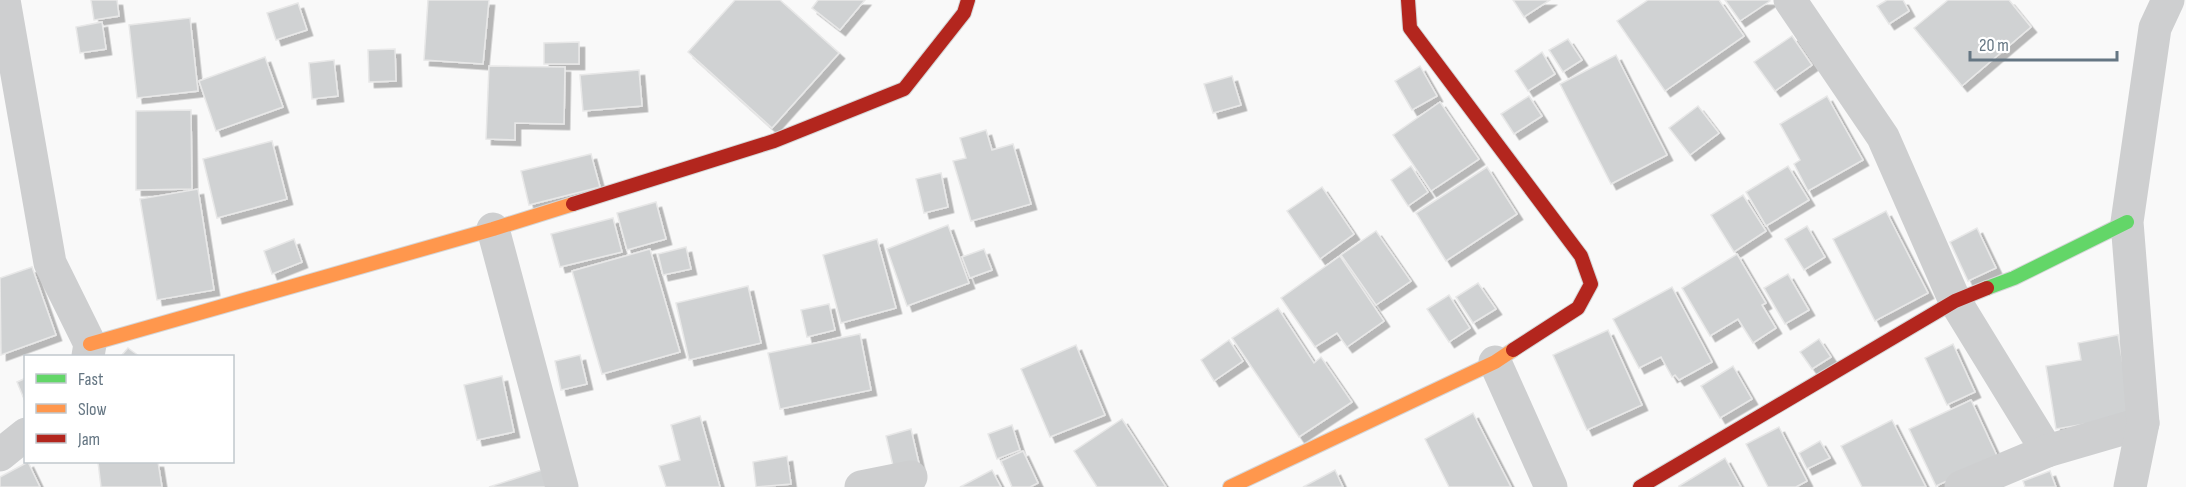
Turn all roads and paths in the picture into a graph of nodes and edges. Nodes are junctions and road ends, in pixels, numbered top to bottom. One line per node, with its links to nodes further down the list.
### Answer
1 (4, 0): 9 (street)
2 (968, 0): 7 (street)
3 (1408, 0): 10 (street)
4 (1790, 0): 8 (street)
5 (2168, 0): 6 (street)
6 (2127, 222): 8 (street); 11 (street)
7 (493, 229): 9 (street); 16 (street)
8 (1955, 301): 13 (street); 20 (street)
9 (89, 350)
10 (1495, 362): 18 (street); 19 (street)
11 (2143, 423): 13 (street); 22 (street)
12 (24, 436): 14 (street)
13 (2047, 452): 21 (street)
14 (0, 455)
15 (911, 477): 17 (street)
16 (562, 487)
17 (861, 487)
18 (1230, 487)
19 (1551, 487)
20 (1640, 487)
21 (1961, 487)
22 (2130, 487)

